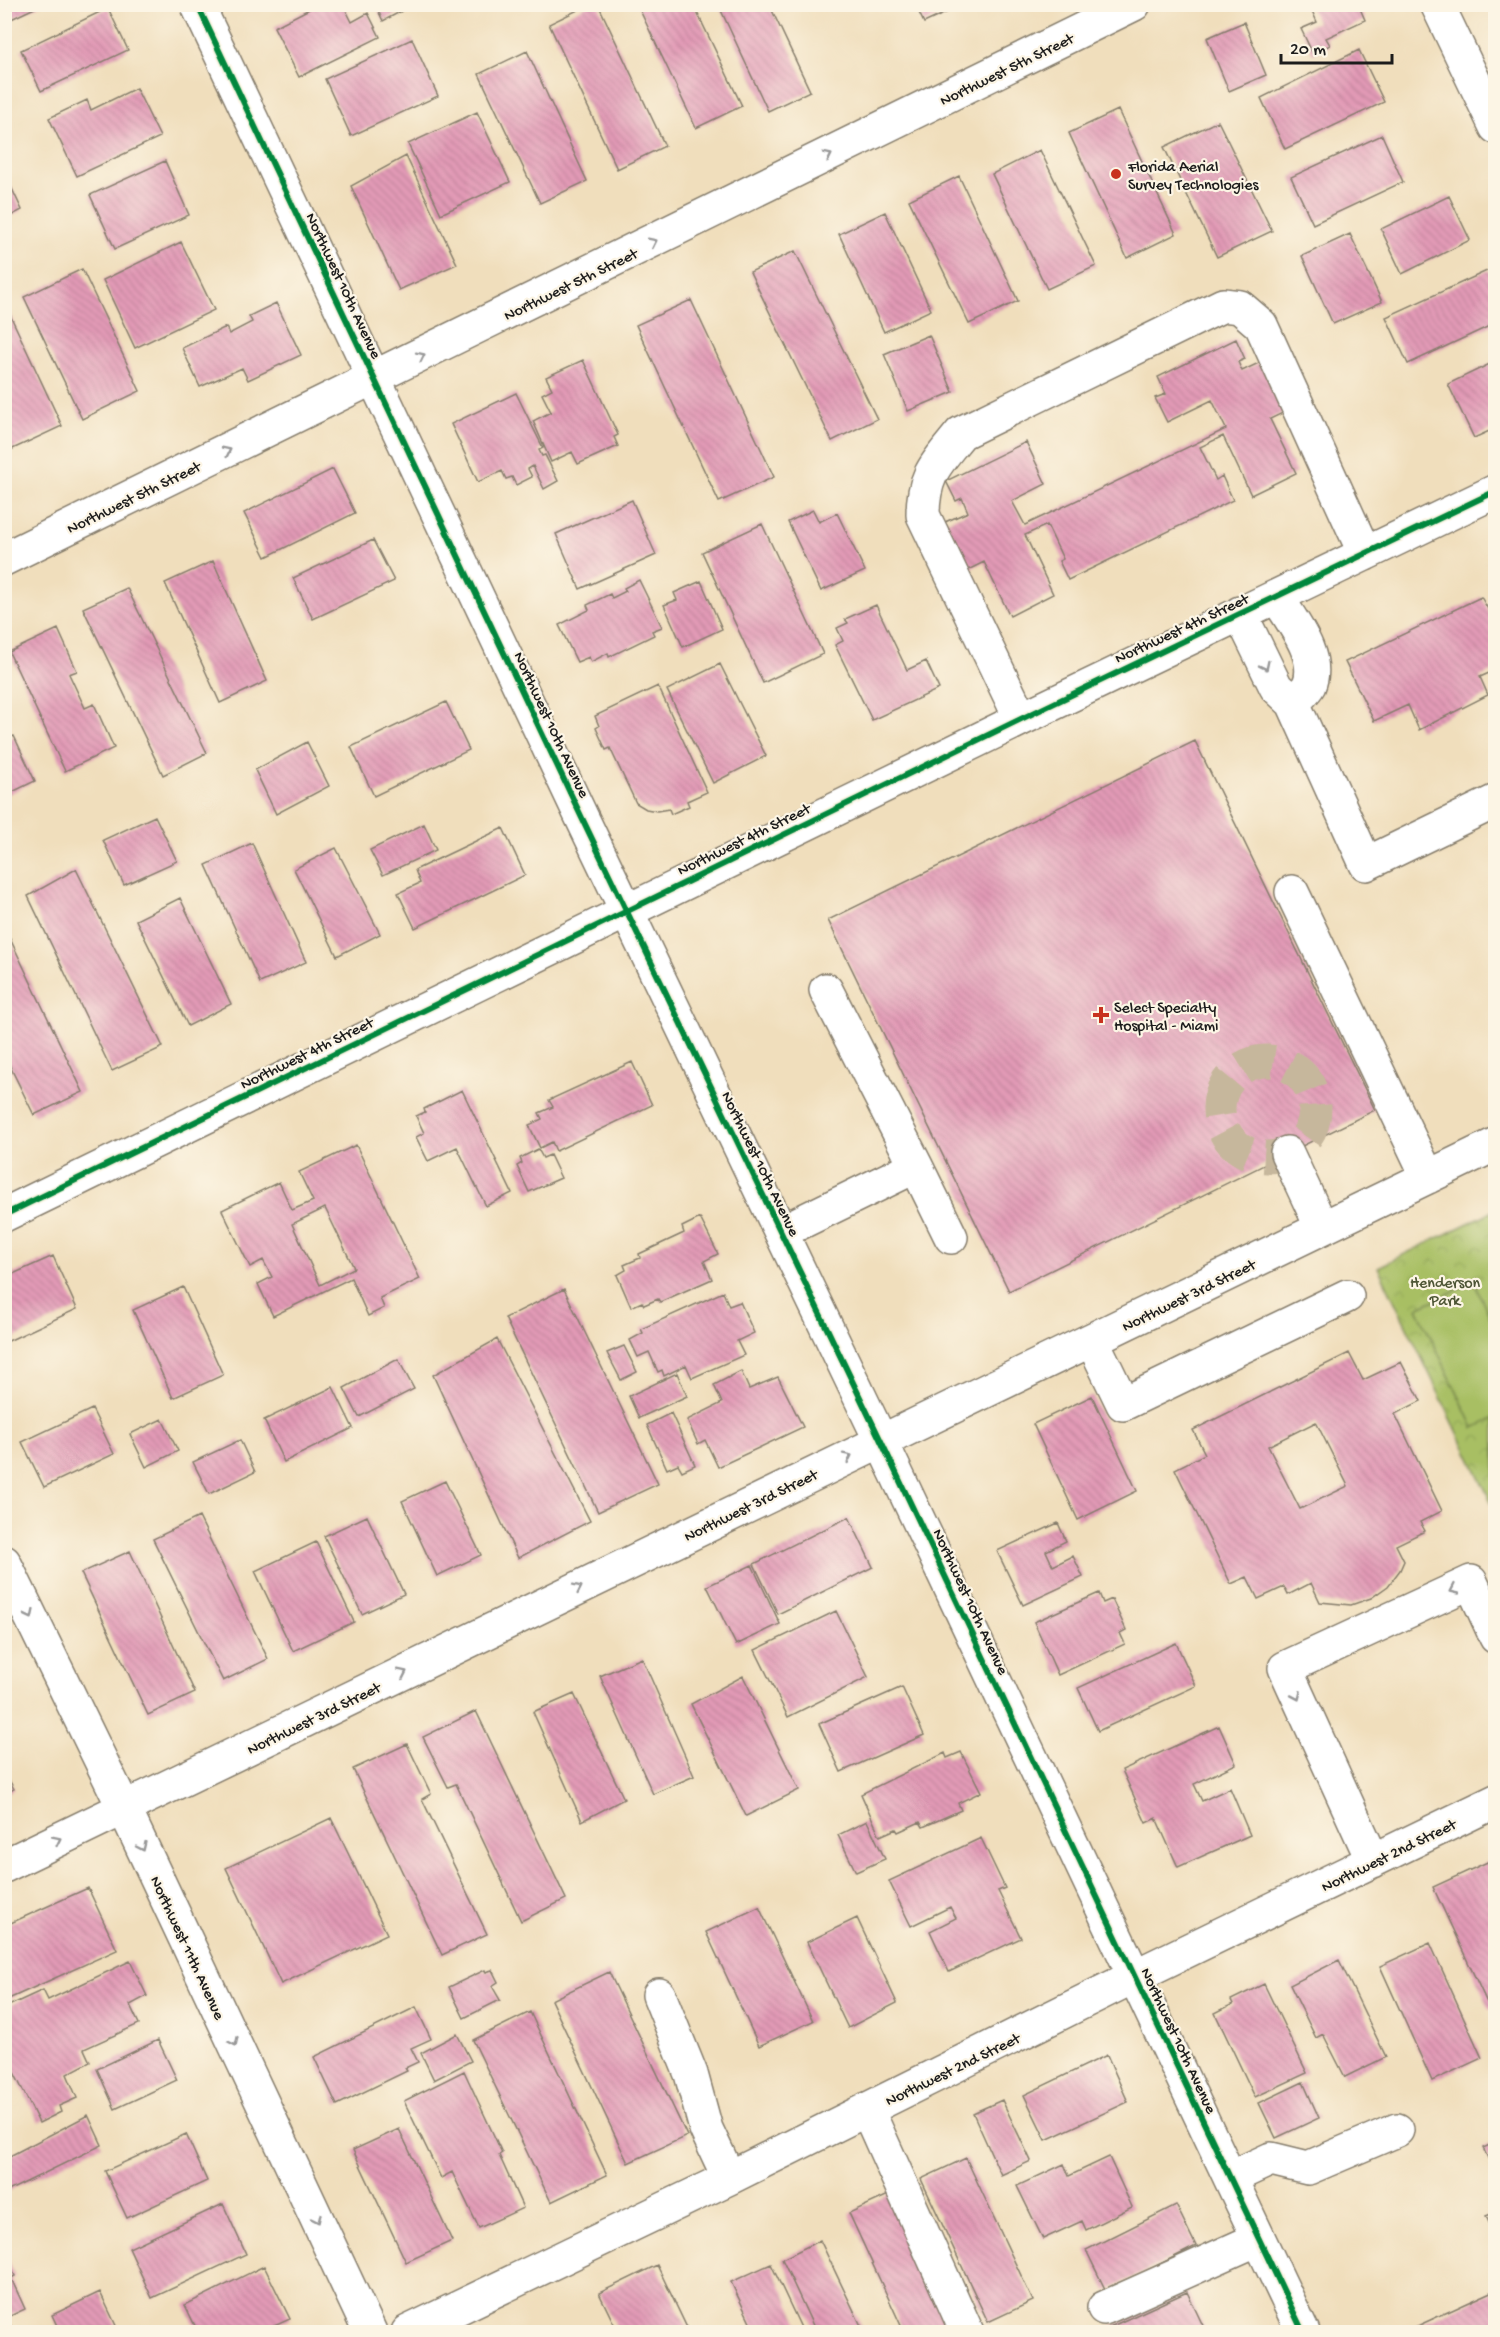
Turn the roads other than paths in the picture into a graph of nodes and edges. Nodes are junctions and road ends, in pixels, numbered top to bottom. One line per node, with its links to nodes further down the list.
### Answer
1 (197, 4): 5 (street, Northwest 10th Avenue)
2 (1134, 4): 5 (street, Northwest 5th Street, one-way to 2)
3 (1437, 4): 4 (street)
4 (1496, 127)
5 (375, 379): 8 (street, Northwest 5th Street, one-way to 5); 15 (street, Northwest 10th Avenue)
6 (1496, 491): 7 (street, Northwest 4th Street)
7 (1365, 554): 9 (street, Northwest 4th Street); 12 (street)
8 (4, 559)
9 (1277, 597): 10 (street, Northwest 4th Street); 11 (street)
10 (1240, 614): 11 (street, one-way to 11); 12 (street, Northwest 4th Street)
11 (1293, 703): 13 (street)
12 (1020, 718): 15 (street, Northwest 4th Street)
13 (1496, 801)
14 (1292, 892): 20 (street)
15 (626, 910): 21 (street, Northwest 4th Street); 23 (street, Northwest 10th Avenue)
16 (826, 990): 19 (street)
17 (1496, 1144): 20 (street, Northwest 3rd Street)
18 (1287, 1153): 22 (street)
19 (916, 1166): 23 (street); 24 (street)
20 (1428, 1177): 22 (street, Northwest 3rd Street)
21 (4, 1215)
22 (1322, 1228): 26 (street, Northwest 3rd Street)
23 (781, 1232): 27 (street, Northwest 10th Avenue)
24 (951, 1237)
25 (1347, 1296): 26 (street)
26 (1092, 1340): 27 (street, Northwest 3rd Street)
27 (881, 1441): 31 (street, Northwest 3rd Street, one-way to 27); 34 (street, Northwest 10th Avenue)
28 (4, 1562): 31 (street, Northwest 11th Avenue, one-way to 31)
29 (1496, 1637): 32 (street, one-way to 32)
30 (1496, 1801): 32 (street, Northwest 2nd Street)
31 (124, 1808): 33 (street, Northwest 3rd Street, one-way to 31); 42 (street, Northwest 11th Avenue, one-way to 42)
32 (1373, 1861): 34 (street, Northwest 2nd Street)
33 (4, 1866)
34 (1135, 1976): 36 (street, Northwest 2nd Street); 39 (street, Northwest 10th Avenue)
35 (659, 1995): 38 (street)
36 (867, 2109): 38 (street, Northwest 2nd Street); 44 (street)
37 (1397, 2130): 39 (street)
38 (729, 2178): 43 (street, Northwest 2nd Street)
39 (1230, 2178): 40 (street, Northwest 10th Avenue)
40 (1258, 2239): 41 (street); 45 (street, Northwest 10th Avenue)
41 (1104, 2308)
42 (370, 2332)
43 (408, 2332)
44 (967, 2332)
45 (1303, 2332)

